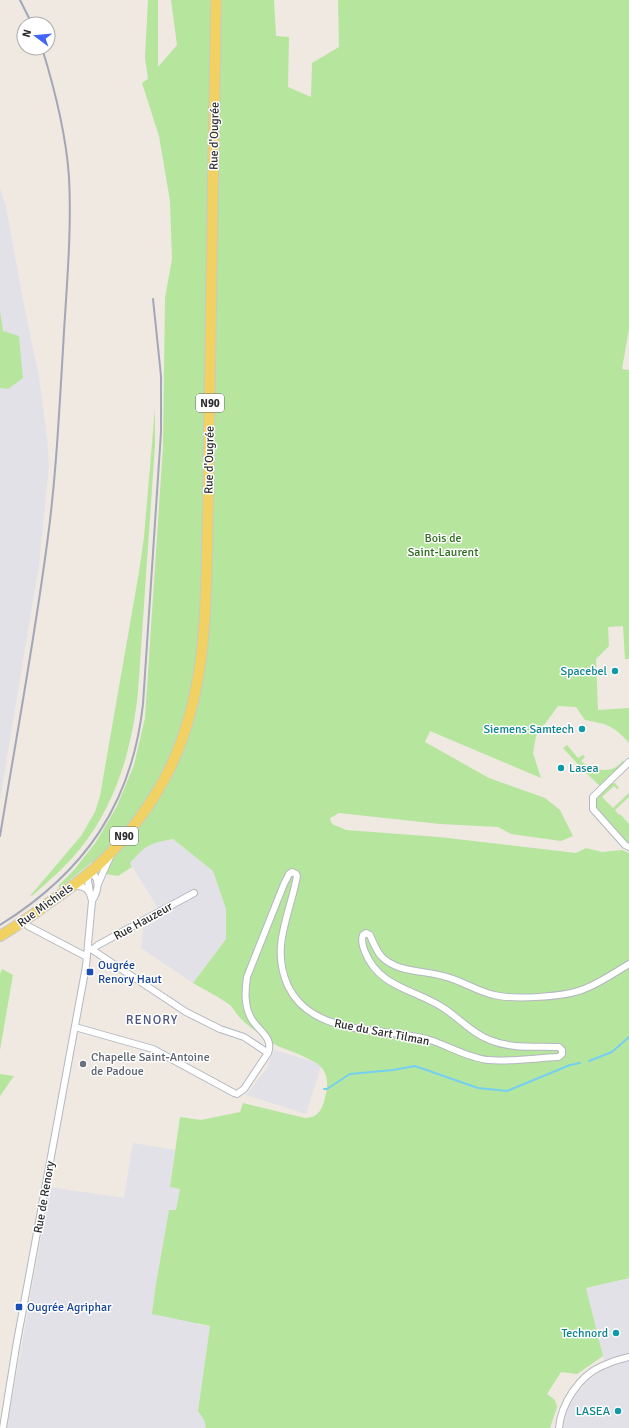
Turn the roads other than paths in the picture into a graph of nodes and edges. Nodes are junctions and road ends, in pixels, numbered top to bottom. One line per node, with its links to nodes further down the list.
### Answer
1 (216, 0): 4 (main road, Rue d'Ougrée / N90)
2 (629, 762): 3 (street)
3 (629, 847)
4 (114, 849): 5 (main road, Rue d'Ougrée / N90); 7 (street, Rue d'Ougrée)
5 (89, 873): 6 (main road, Rue Michiels / N90); 7 (street); 8 (street, Rue d'Ougrée)
6 (72, 886): 8 (street); 12 (main road, Rue Michiels / N90)
7 (98, 887): 10 (street, Rue d'Ougrée)
8 (90, 892): 10 (street, Rue d'Ougrée)
9 (194, 893): 13 (street, Rue Hauzeur)
10 (92, 901): 13 (street, Rue d'Ougrée)
11 (28, 926): 14 (street)
12 (0, 936)
13 (91, 948): 14 (street, Rue d'Ougrée); 18 (street)
14 (87, 957): 16 (street, Rue d'Ougrée)
15 (629, 964): 18 (street, Rue du Sart Tilman)
16 (86, 966): 17 (street, Rue de Renory)
17 (75, 1027): 18 (street); 20 (street, Rue de Renory)
18 (268, 1053)
19 (629, 1357): 21 (street)
20 (2, 1428)
21 (559, 1428)

